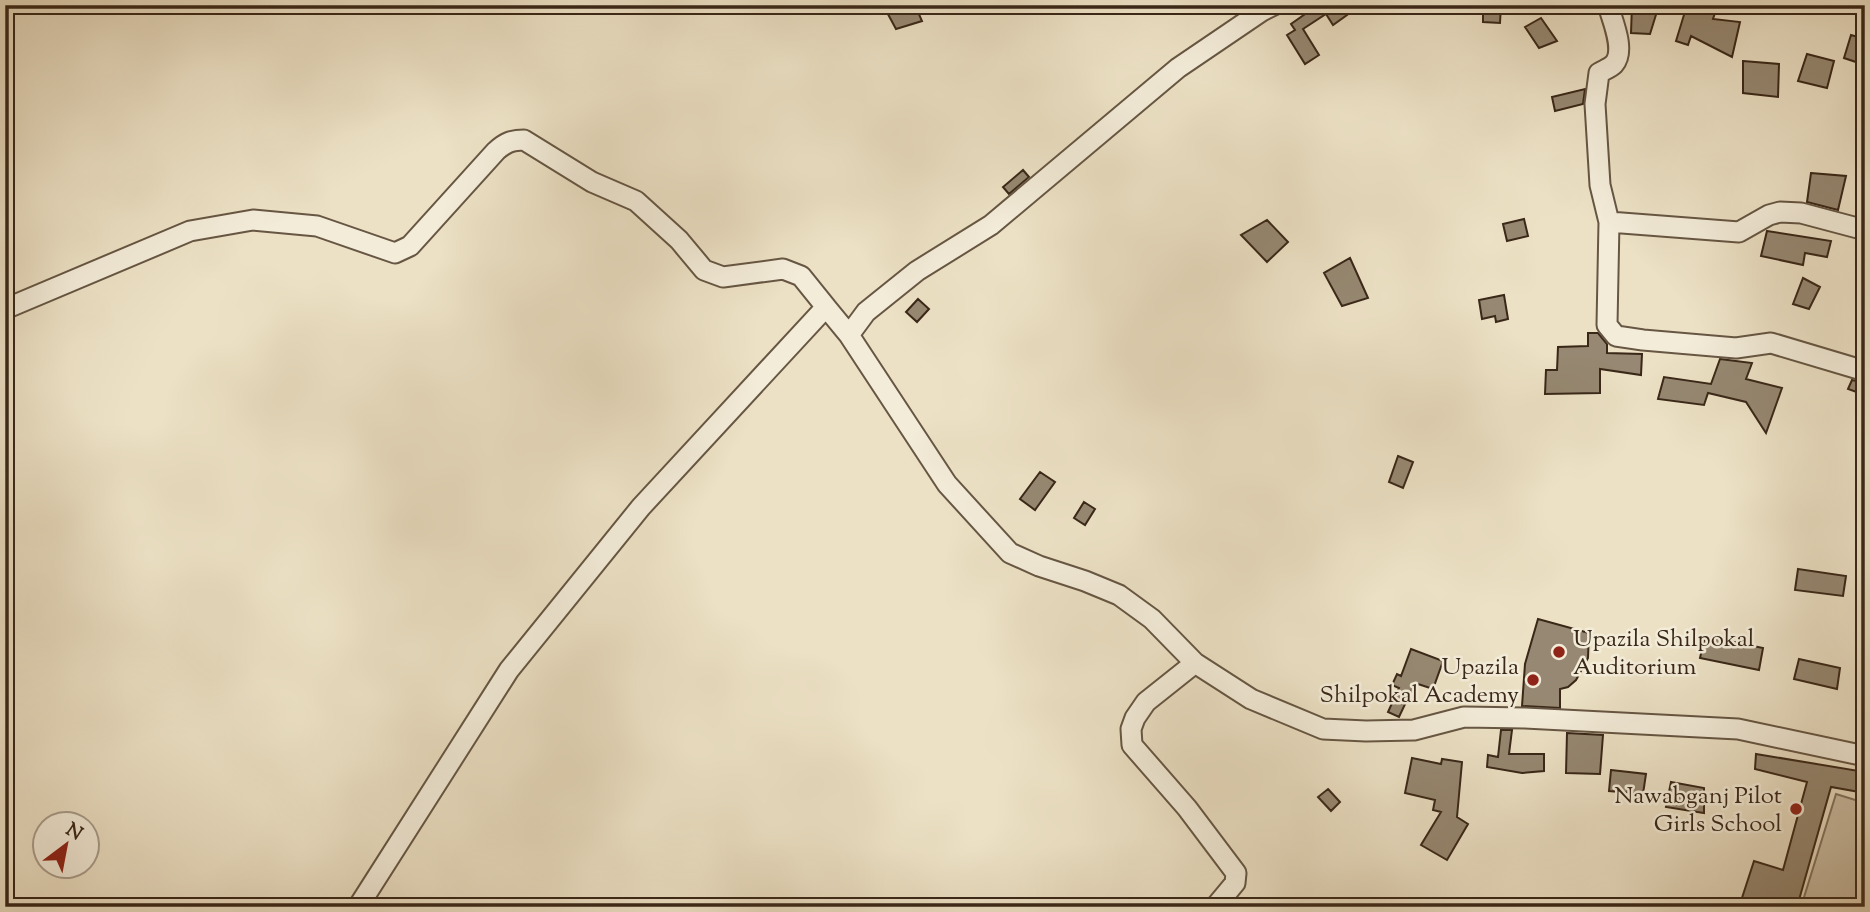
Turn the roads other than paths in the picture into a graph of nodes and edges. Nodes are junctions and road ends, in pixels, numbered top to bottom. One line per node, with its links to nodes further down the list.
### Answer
1 (1274, 5): 7 (street)
2 (1608, 5): 3 (street)
3 (1609, 222): 4 (street); 8 (street)
4 (1865, 230)
5 (826, 307): 6 (street); 7 (street); 11 (street)
6 (5, 309)
7 (849, 335): 9 (street)
8 (1865, 370)
9 (1195, 663): 10 (street); 12 (street)
10 (1865, 756)
11 (358, 907)
12 (1215, 907)

